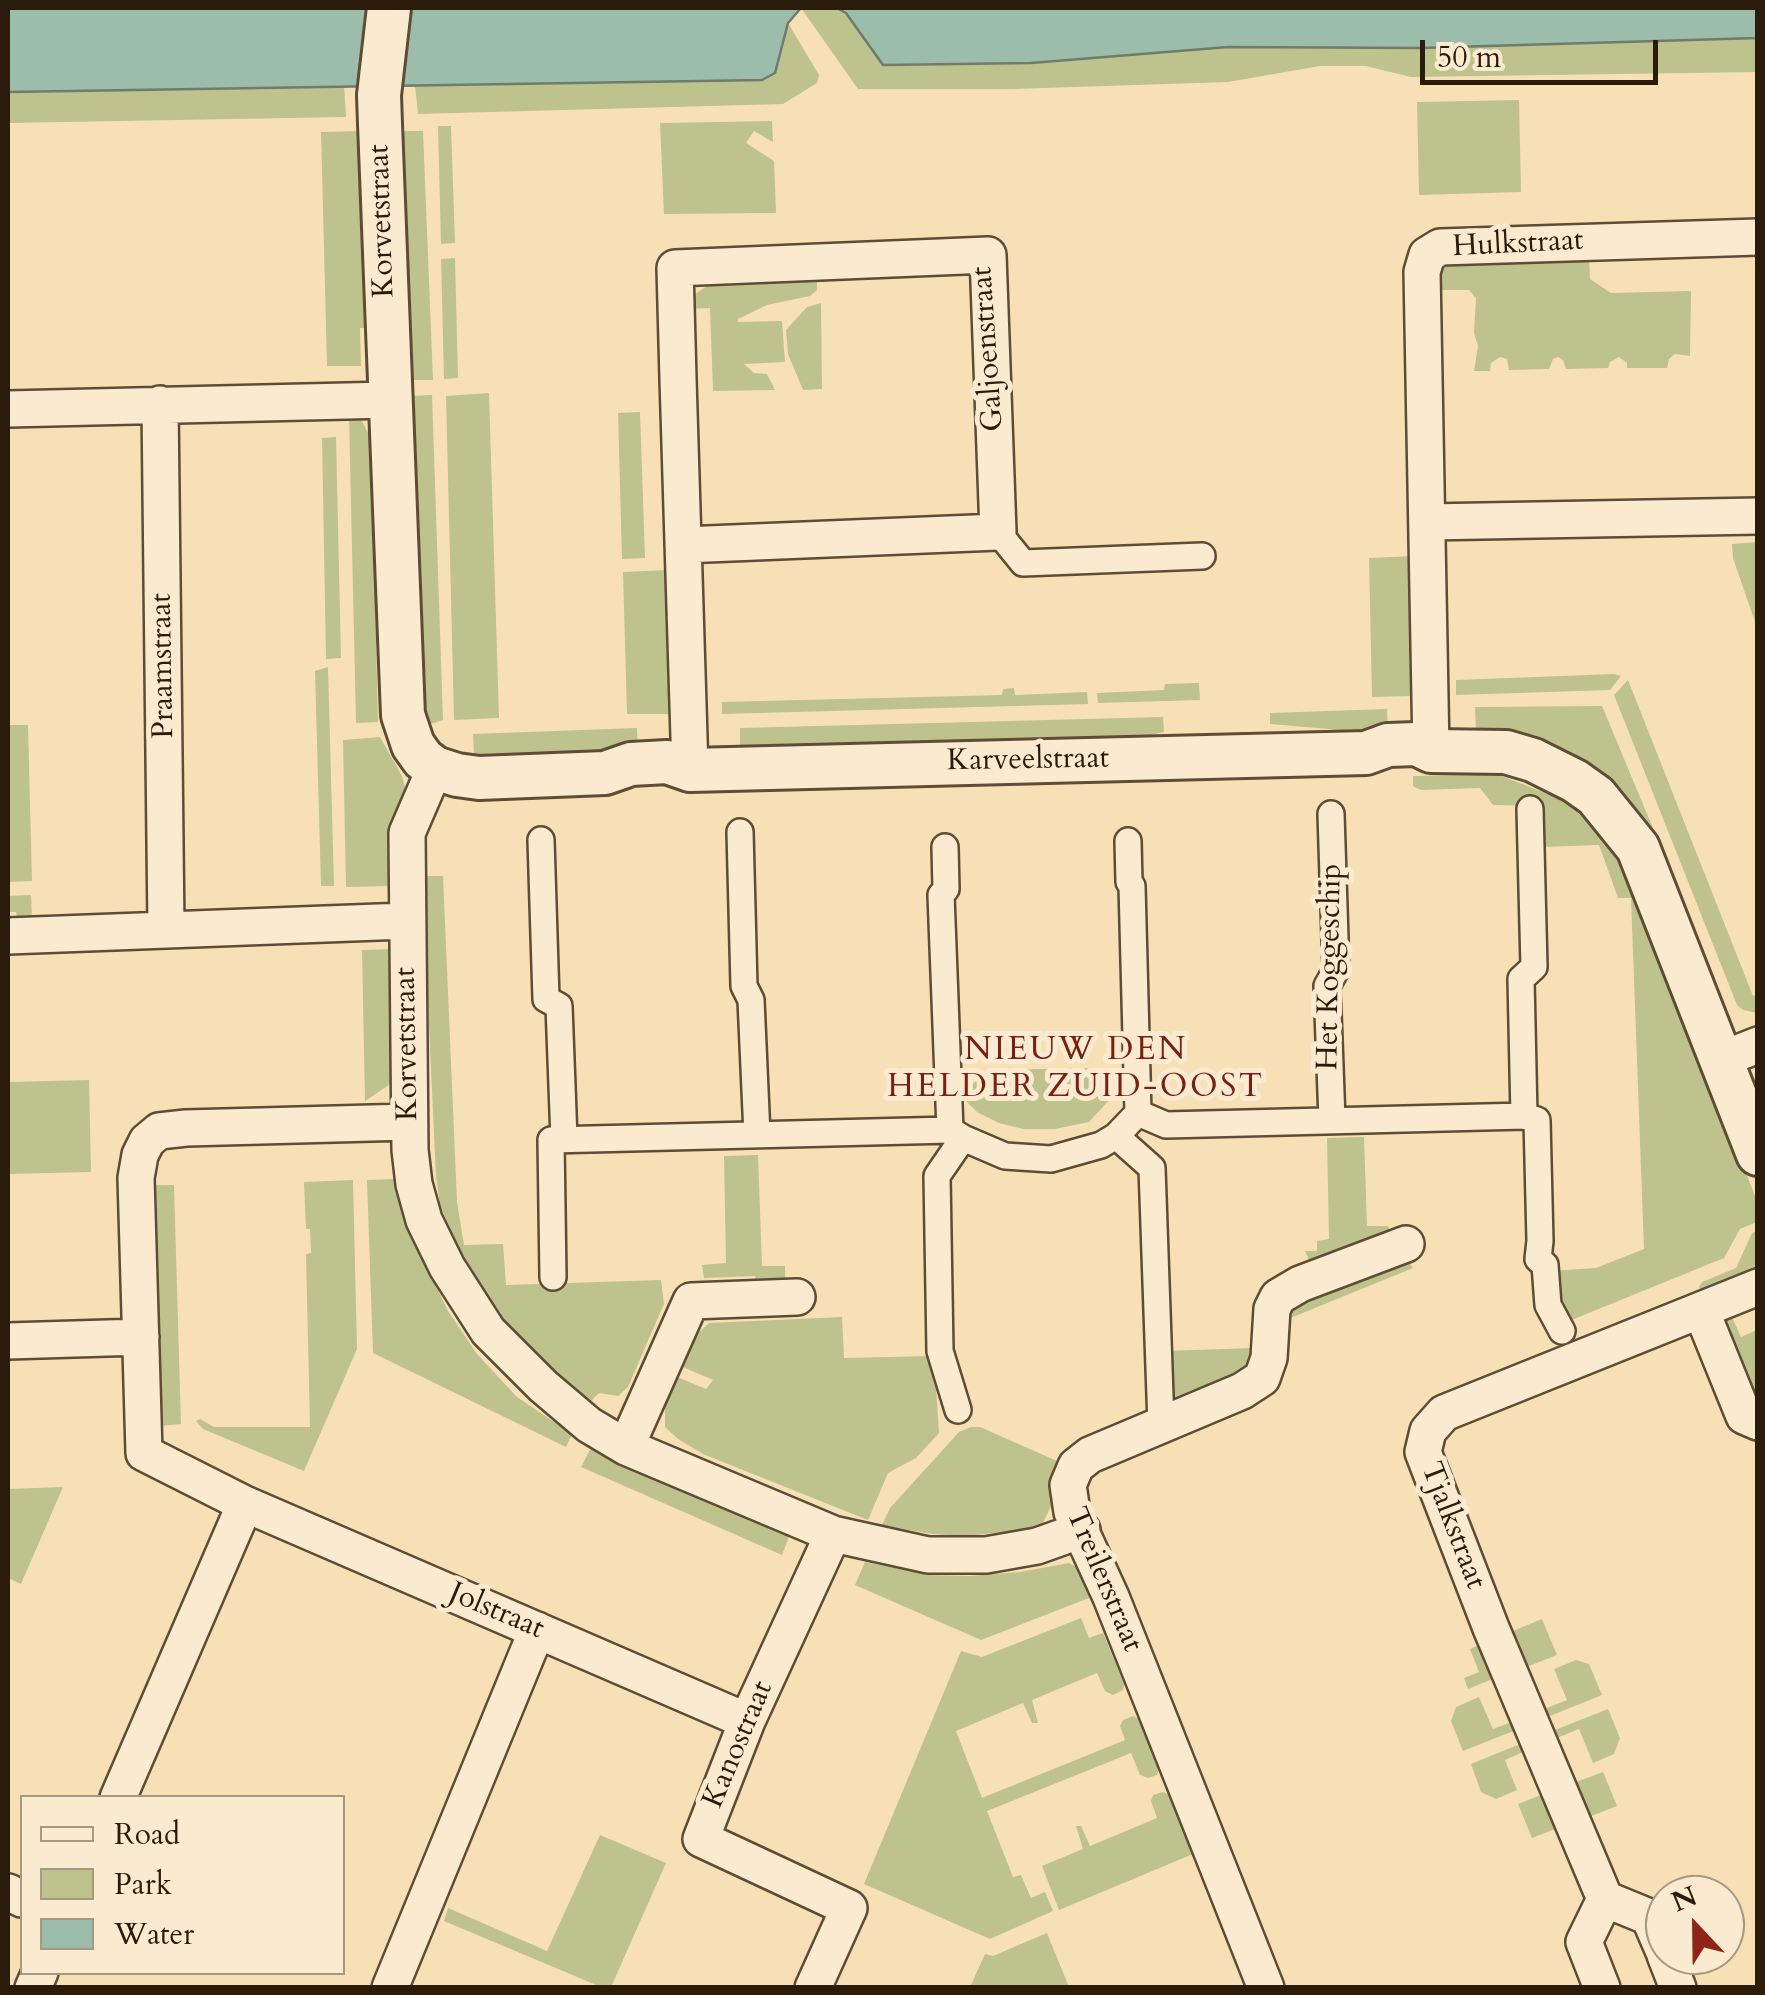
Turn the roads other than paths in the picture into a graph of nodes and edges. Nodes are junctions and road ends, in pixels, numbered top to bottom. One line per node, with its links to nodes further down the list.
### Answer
1 (367, 8): 3 (street, Korvetstraat)
2 (388, 8): 3 (street, Korvetstraat)
3 (379, 95): 5 (street, Korvetstraat)
4 (1758, 237): 9 (street, Hulkstraat)
5 (389, 400): 6 (street); 14 (street, Korvetstraat)
6 (160, 404): 7 (street); 23 (street, Praamstraat)
7 (8, 409)
8 (1758, 516): 9 (street)
9 (1427, 522): 13 (street, Hulkstraat)
10 (998, 532): 11 (street); 11 (street, Galjoenstraat); 12 (street)
11 (683, 545): 15 (street, Galjoenstraat)
12 (1202, 556)
13 (1431, 752): 15 (street, Karveelstraat); 25 (street, Karveelstraat)
14 (434, 768): 15 (street, Karveelstraat); 22 (street, Korvetstraat)
15 (690, 770)
16 (1530, 809): 27 (street)
17 (1332, 814): 28 (street, Het Koggeschip)
18 (740, 832): 31 (street)
19 (1128, 841): 26 (street)
20 (945, 847): 30 (street)
21 (541, 852): 33 (street)
22 (406, 921): 23 (street); 29 (street, Korvetstraat)
23 (166, 929): 24 (street)
24 (8, 936)
25 (1739, 1053): 34 (street, Karveelstraat)
26 (1138, 1113): 28 (street); 32 (street)
27 (1524, 1116): 28 (street); 40 (street)
28 (1332, 1120)
29 (409, 1122): 41 (street, Jolstraat); 46 (street, Korvetstraat)
30 (956, 1134): 31 (street); 32 (street); 43 (street)
31 (757, 1135): 33 (street)
32 (1116, 1136): 45 (street)
33 (564, 1139): 36 (street)
34 (1758, 1154)
35 (1406, 1244): 45 (street, Treilerstraat)
36 (553, 1277)
37 (1758, 1287): 39 (street, Tjalkstraat)
38 (797, 1296): 46 (street)
39 (1701, 1310): 44 (street); 53 (street, Tjalkstraat)
40 (1562, 1332)
41 (142, 1337): 42 (street); 47 (street, Jolstraat)
42 (8, 1341)
43 (958, 1410)
44 (1758, 1422)
45 (1161, 1425): 48 (street, Treilerstraat)
46 (626, 1447): 49 (street, Korvetstraat)
47 (245, 1504): 50 (street, Jolstraat); 52 (street)
48 (1082, 1530): 49 (street, Korvetstraat); 57 (street, Treilerstraat)
49 (833, 1534): 51 (street, Kanostraat)
50 (537, 1630): 51 (street, Jolstraat); 55 (street)
51 (748, 1721): 56 (street, Kanostraat)
52 (119, 1795)
53 (1605, 1899): 54 (street); 58 (street)
54 (1645, 1915)
55 (390, 1988)
56 (813, 1988)
57 (1266, 1988)
58 (1602, 1988)

